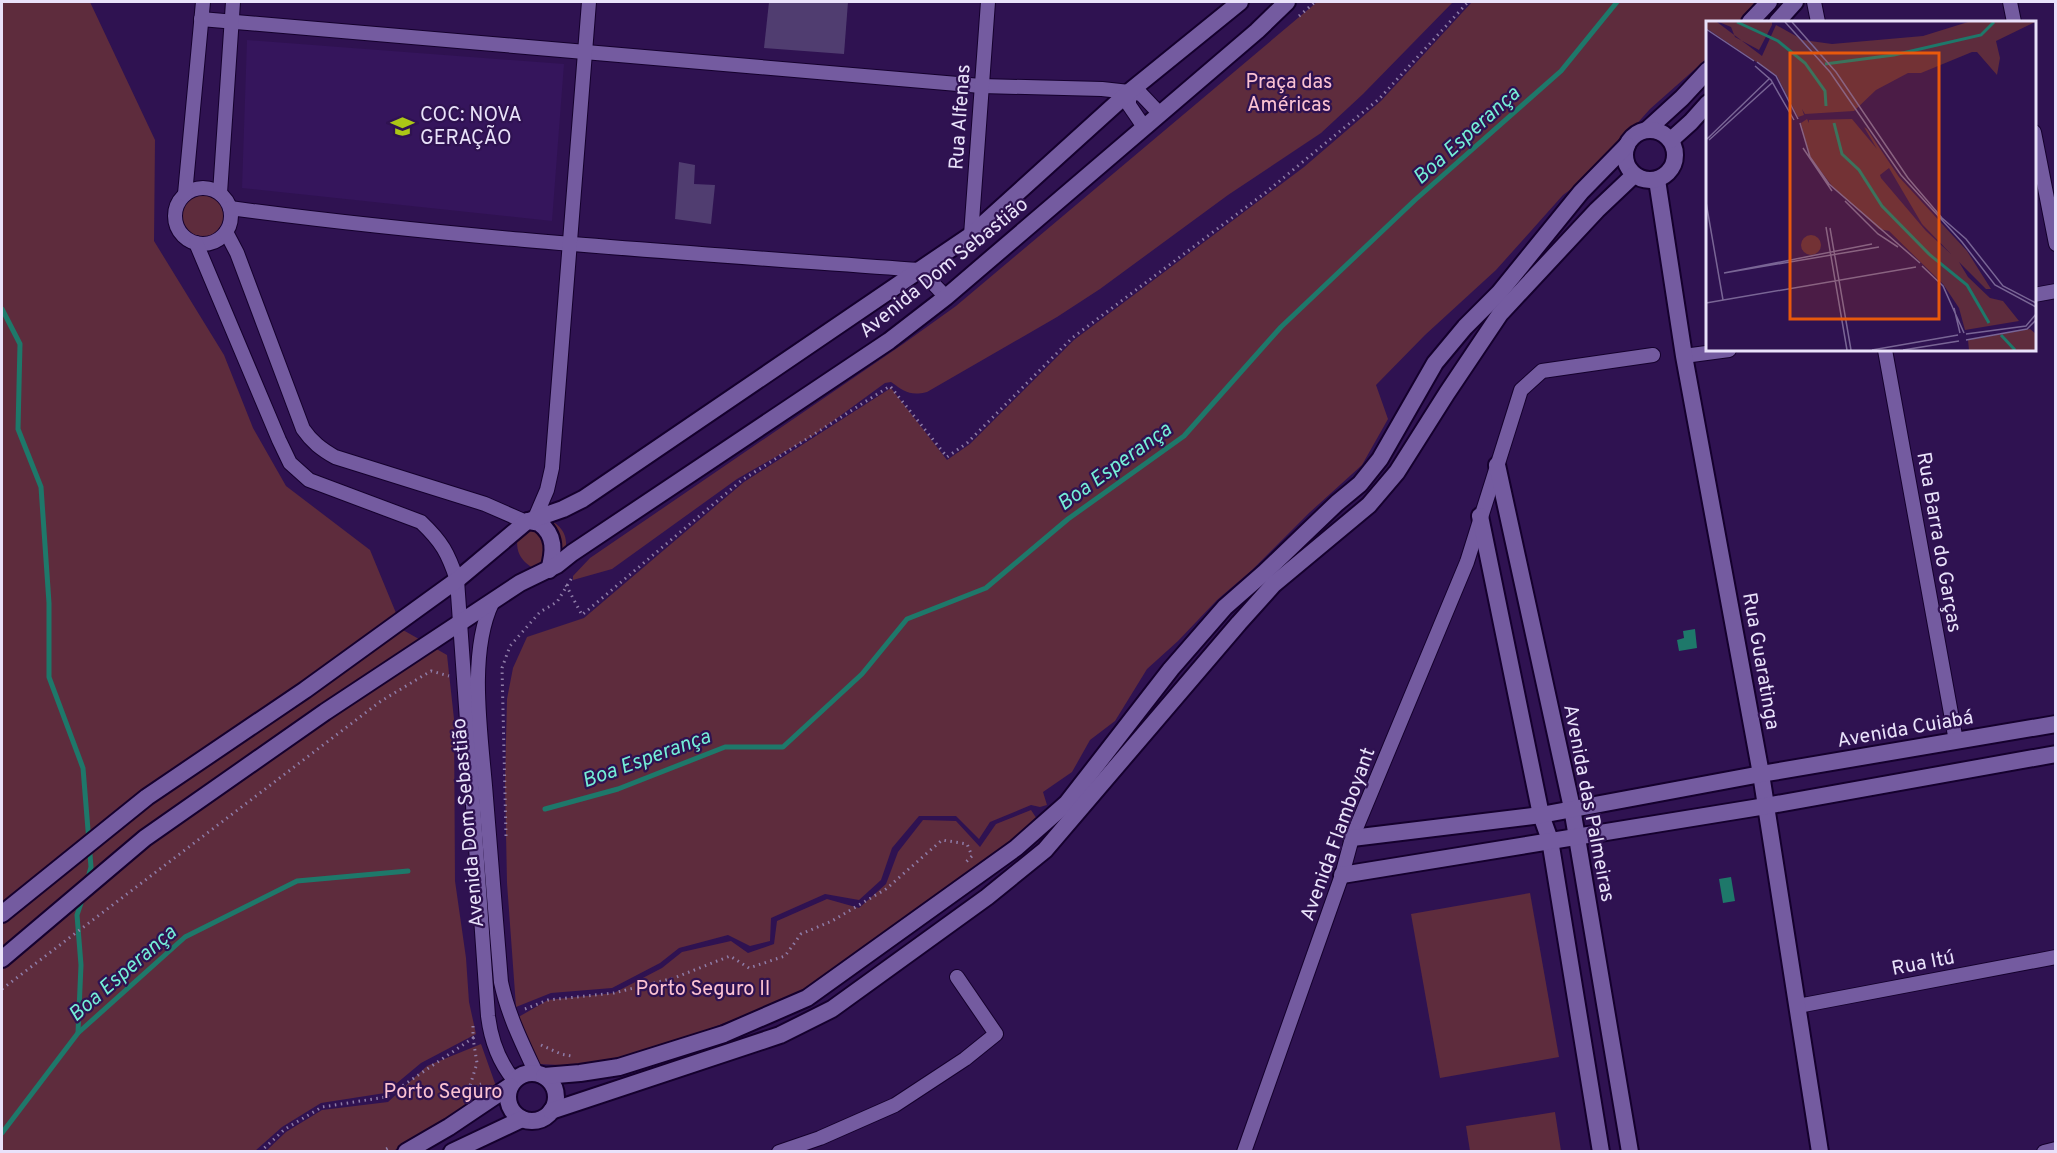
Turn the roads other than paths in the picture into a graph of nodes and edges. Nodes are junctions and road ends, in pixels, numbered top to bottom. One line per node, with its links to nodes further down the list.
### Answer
1 (203, 2): 11 (street)
2 (233, 2): 16 (street)
3 (589, 2): 17 (street)
4 (988, 2): 19 (street, Rua Alfenas)
5 (1240, 2): 20 (street, Avenida Dom Sebastião)
6 (1287, 2): 22 (street, Avenida Dom Sebastião)
7 (1769, 2): 12 (street)
8 (1795, 2): 13 (street)
9 (1814, 2): 14 (street)
10 (2010, 2): 15 (street)
11 (201, 19): 16 (street); 31 (street)
12 (1751, 21)
13 (1778, 21)
14 (1818, 21)
15 (2014, 21)
16 (231, 22): 17 (street); 30 (street)
17 (586, 52): 19 (street); 37 (street)
18 (1706, 71): 24 (street)
19 (981, 86): 20 (street); 34 (street, Rua Alfenas)
20 (1129, 92): 22 (street); 23 (street); 34 (street, Avenida Dom Sebastião)
21 (1706, 104): 25 (street)
22 (1159, 114): 23 (street, Avenida Dom Sebastião)
23 (1143, 127): 41 (street, Avenida Dom Sebastião)
24 (1648, 129): 25 (street); 27 (street)
25 (1671, 140): 29 (street)
26 (2036, 143): 36 (street)
27 (1627, 145): 28 (street); 69 (street)
28 (1634, 174): 29 (street); 71 (street)
29 (1657, 180): 45 (street, Rua Guaratinga)
30 (220, 193): 31 (street); 32 (street)
31 (185, 194): 35 (street)
32 (230, 208): 33 (street); 37 (street)
33 (226, 232): 35 (street); 48 (street)
34 (970, 235): 38 (street, Avenida Dom Sebastião)
35 (196, 243): 50 (street, Avenida Dom Sebastião)
36 (2055, 244)
37 (569, 245): 38 (street); 48 (street)
38 (920, 270): 41 (street); 48 (street, Avenida Dom Sebastião)
39 (2055, 291): 40 (street)
40 (2036, 295)
41 (946, 297): 49 (street, Avenida Dom Sebastião)
42 (1722, 351): 45 (street)
43 (1885, 351): 54 (street, Rua Barra do Garças)
44 (1653, 355): 46 (street, Avenida Flamboyant)
45 (1684, 356): 56 (street, Rua Guaratinga)
46 (1497, 465): 47 (street, Avenida Flamboyant); 58 (street, Avenida das Palmeiras)
47 (1480, 516): 59 (street); 61 (street, Avenida Flamboyant)
48 (530, 520): 49 (street); 50 (street)
49 (549, 570): 51 (street, Avenida Dom Sebastião)
50 (462, 575): 52 (street, Avenida Dom Sebastião); 64 (street)
51 (492, 603): 52 (street); 69 (street, Avenida Dom Sebastião)
52 (460, 623): 66 (street); 70 (street, Avenida Dom Sebastião)
53 (2055, 723): 54 (street, Avenida Cuiabá)
54 (1956, 741): 56 (street, Avenida Cuiabá)
55 (2055, 754): 57 (street)
56 (1761, 774): 57 (street, Rua Guaratinga); 58 (street, Avenida Cuiabá)
57 (1766, 806): 60 (street); 68 (street, Rua Guaratinga)
58 (1572, 808): 59 (street, Avenida Cuiabá); 60 (street, Avenida das Palmeiras)
59 (1541, 815): 61 (street, Avenida Cuiabá); 62 (street)
60 (1577, 836): 62 (street); 79 (street, Avenida das Palmeiras)
61 (1352, 838): 63 (street, Avenida Flamboyant)
62 (1550, 840): 63 (street); 78 (street)
63 (1342, 875): 77 (street, Avenida Flamboyant)
64 (2, 914)
65 (2055, 957): 68 (street, Rua Itú)
66 (2, 959)
67 (957, 977): 76 (street)
68 (1798, 1006): 80 (street, Rua Guaratinga)
69 (540, 1075): 70 (street); 71 (street)
70 (512, 1080): 72 (street); 73 (street)
71 (551, 1111): 72 (street)
72 (522, 1119): 75 (street)
73 (398, 1149)
74 (2055, 1149): 81 (street)
75 (452, 1152)
76 (779, 1152)
77 (1244, 1152)
78 (1600, 1152)
79 (1630, 1152)
80 (1820, 1152)
81 (2044, 1152)

